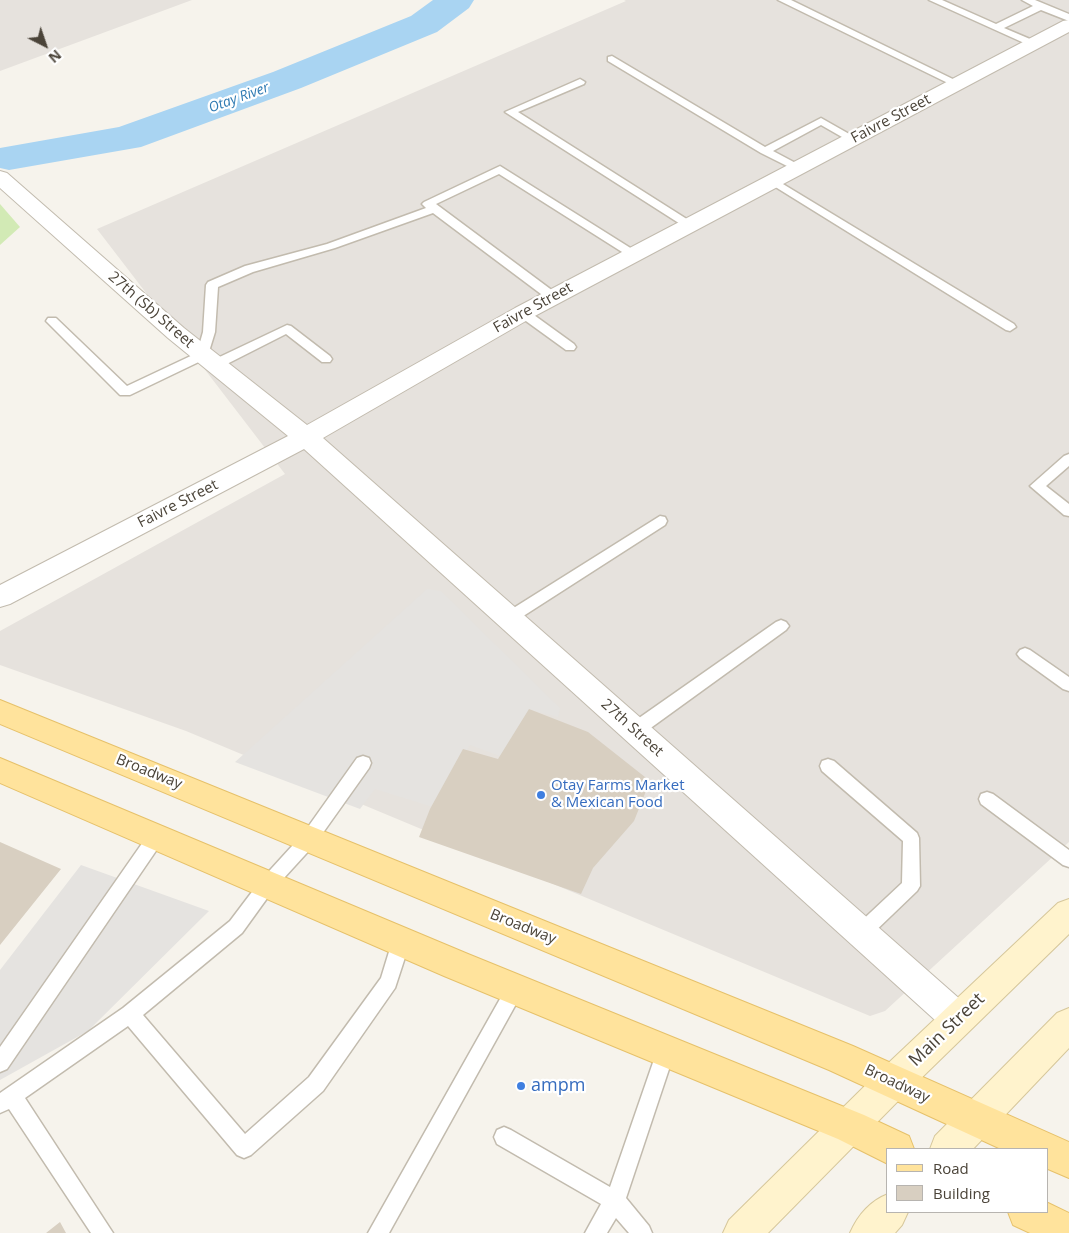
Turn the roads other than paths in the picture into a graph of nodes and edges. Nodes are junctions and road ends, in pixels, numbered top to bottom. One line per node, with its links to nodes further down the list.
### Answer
1 (783, 0): 11 (lane)
2 (934, 0): 7 (lane)
3 (1026, 0): 4 (lane)
4 (1041, 6): 5 (lane); 7 (lane)
5 (1069, 18)
6 (1069, 25): 8 (street, Faivre Street)
7 (996, 28): 8 (lane)
8 (1034, 44): 11 (street, Faivre Street)
9 (612, 59): 13 (lane)
10 (580, 82): 18 (lane)
11 (958, 84): 12 (street, Faivre Street)
12 (854, 139): 13 (lane); 14 (street, Faivre Street)
13 (764, 151): 14 (lane)
14 (799, 168): 16 (street, Faivre Street)
15 (0, 177): 26 (street, 27th (Sb) Street)
16 (774, 181): 18 (street, Faivre Street); 23 (lane)
17 (435, 209): 19 (lane); 20 (lane); 26 (lane)
18 (689, 225): 19 (street, Faivre Street)
19 (634, 254): 20 (street, Faivre Street)
20 (553, 297): 21 (street, Faivre Street)
21 (523, 313): 24 (lane); 27 (street, Faivre Street)
22 (52, 321): 26 (lane)
23 (1010, 327)
24 (570, 347)
25 (326, 359): 26 (lane)
26 (208, 360): 27 (street, 27th (Sb) Street)
27 (306, 437): 31 (street, Faivre Street); 32 (street, 27th Street)
28 (1069, 459): 29 (lane)
29 (1069, 510)
30 (660, 521): 32 (lane)
31 (0, 597)
32 (509, 618): 37 (street, 27th Street)
33 (781, 626): 37 (lane)
34 (1026, 654): 35 (lane)
35 (1069, 685)
36 (0, 712): 43 (main road, Broadway)
37 (634, 730): 47 (street, 27th Street)
38 (362, 763): 43 (lane)
39 (828, 766): 47 (lane)
40 (0, 770): 42 (main road)
41 (987, 799): 44 (lane)
42 (156, 837): 45 (main road); 54 (lane)
43 (309, 839): 45 (lane); 55 (main road, Broadway)
44 (1069, 860)
45 (267, 885): 48 (main road); 50 (lane)
46 (1069, 913): 51 (main road, Main Street)
47 (861, 933): 51 (street, 27th Street)
48 (401, 942): 49 (main road); 50 (lane)
49 (514, 989): 53 (main road); 70 (lane)
50 (130, 1014): 56 (lane)
51 (958, 1019): 55 (main road, Main Street)
52 (1069, 1024): 57 (main road)
53 (666, 1051): 58 (main road); 65 (lane)
54 (0, 1063)
55 (894, 1081): 57 (main road, Broadway); 58 (main road, Main Street)
56 (6, 1100): 69 (lane)
57 (976, 1121): 61 (main road); 62 (main road, Broadway)
58 (851, 1127): 60 (main road); 73 (main road, Main Street)
59 (504, 1137): 65 (lane)
60 (894, 1148)
61 (949, 1148)
62 (1041, 1148)
63 (1049, 1151): 64 (main road)
64 (1069, 1160)
65 (615, 1201): 71 (lane); 72 (lane)
66 (888, 1213): 74 (main road)
67 (1028, 1213): 68 (main road)
68 (1069, 1232)
69 (103, 1233)
70 (378, 1233)
71 (596, 1233)
72 (642, 1233)
73 (742, 1233)
74 (870, 1233)

